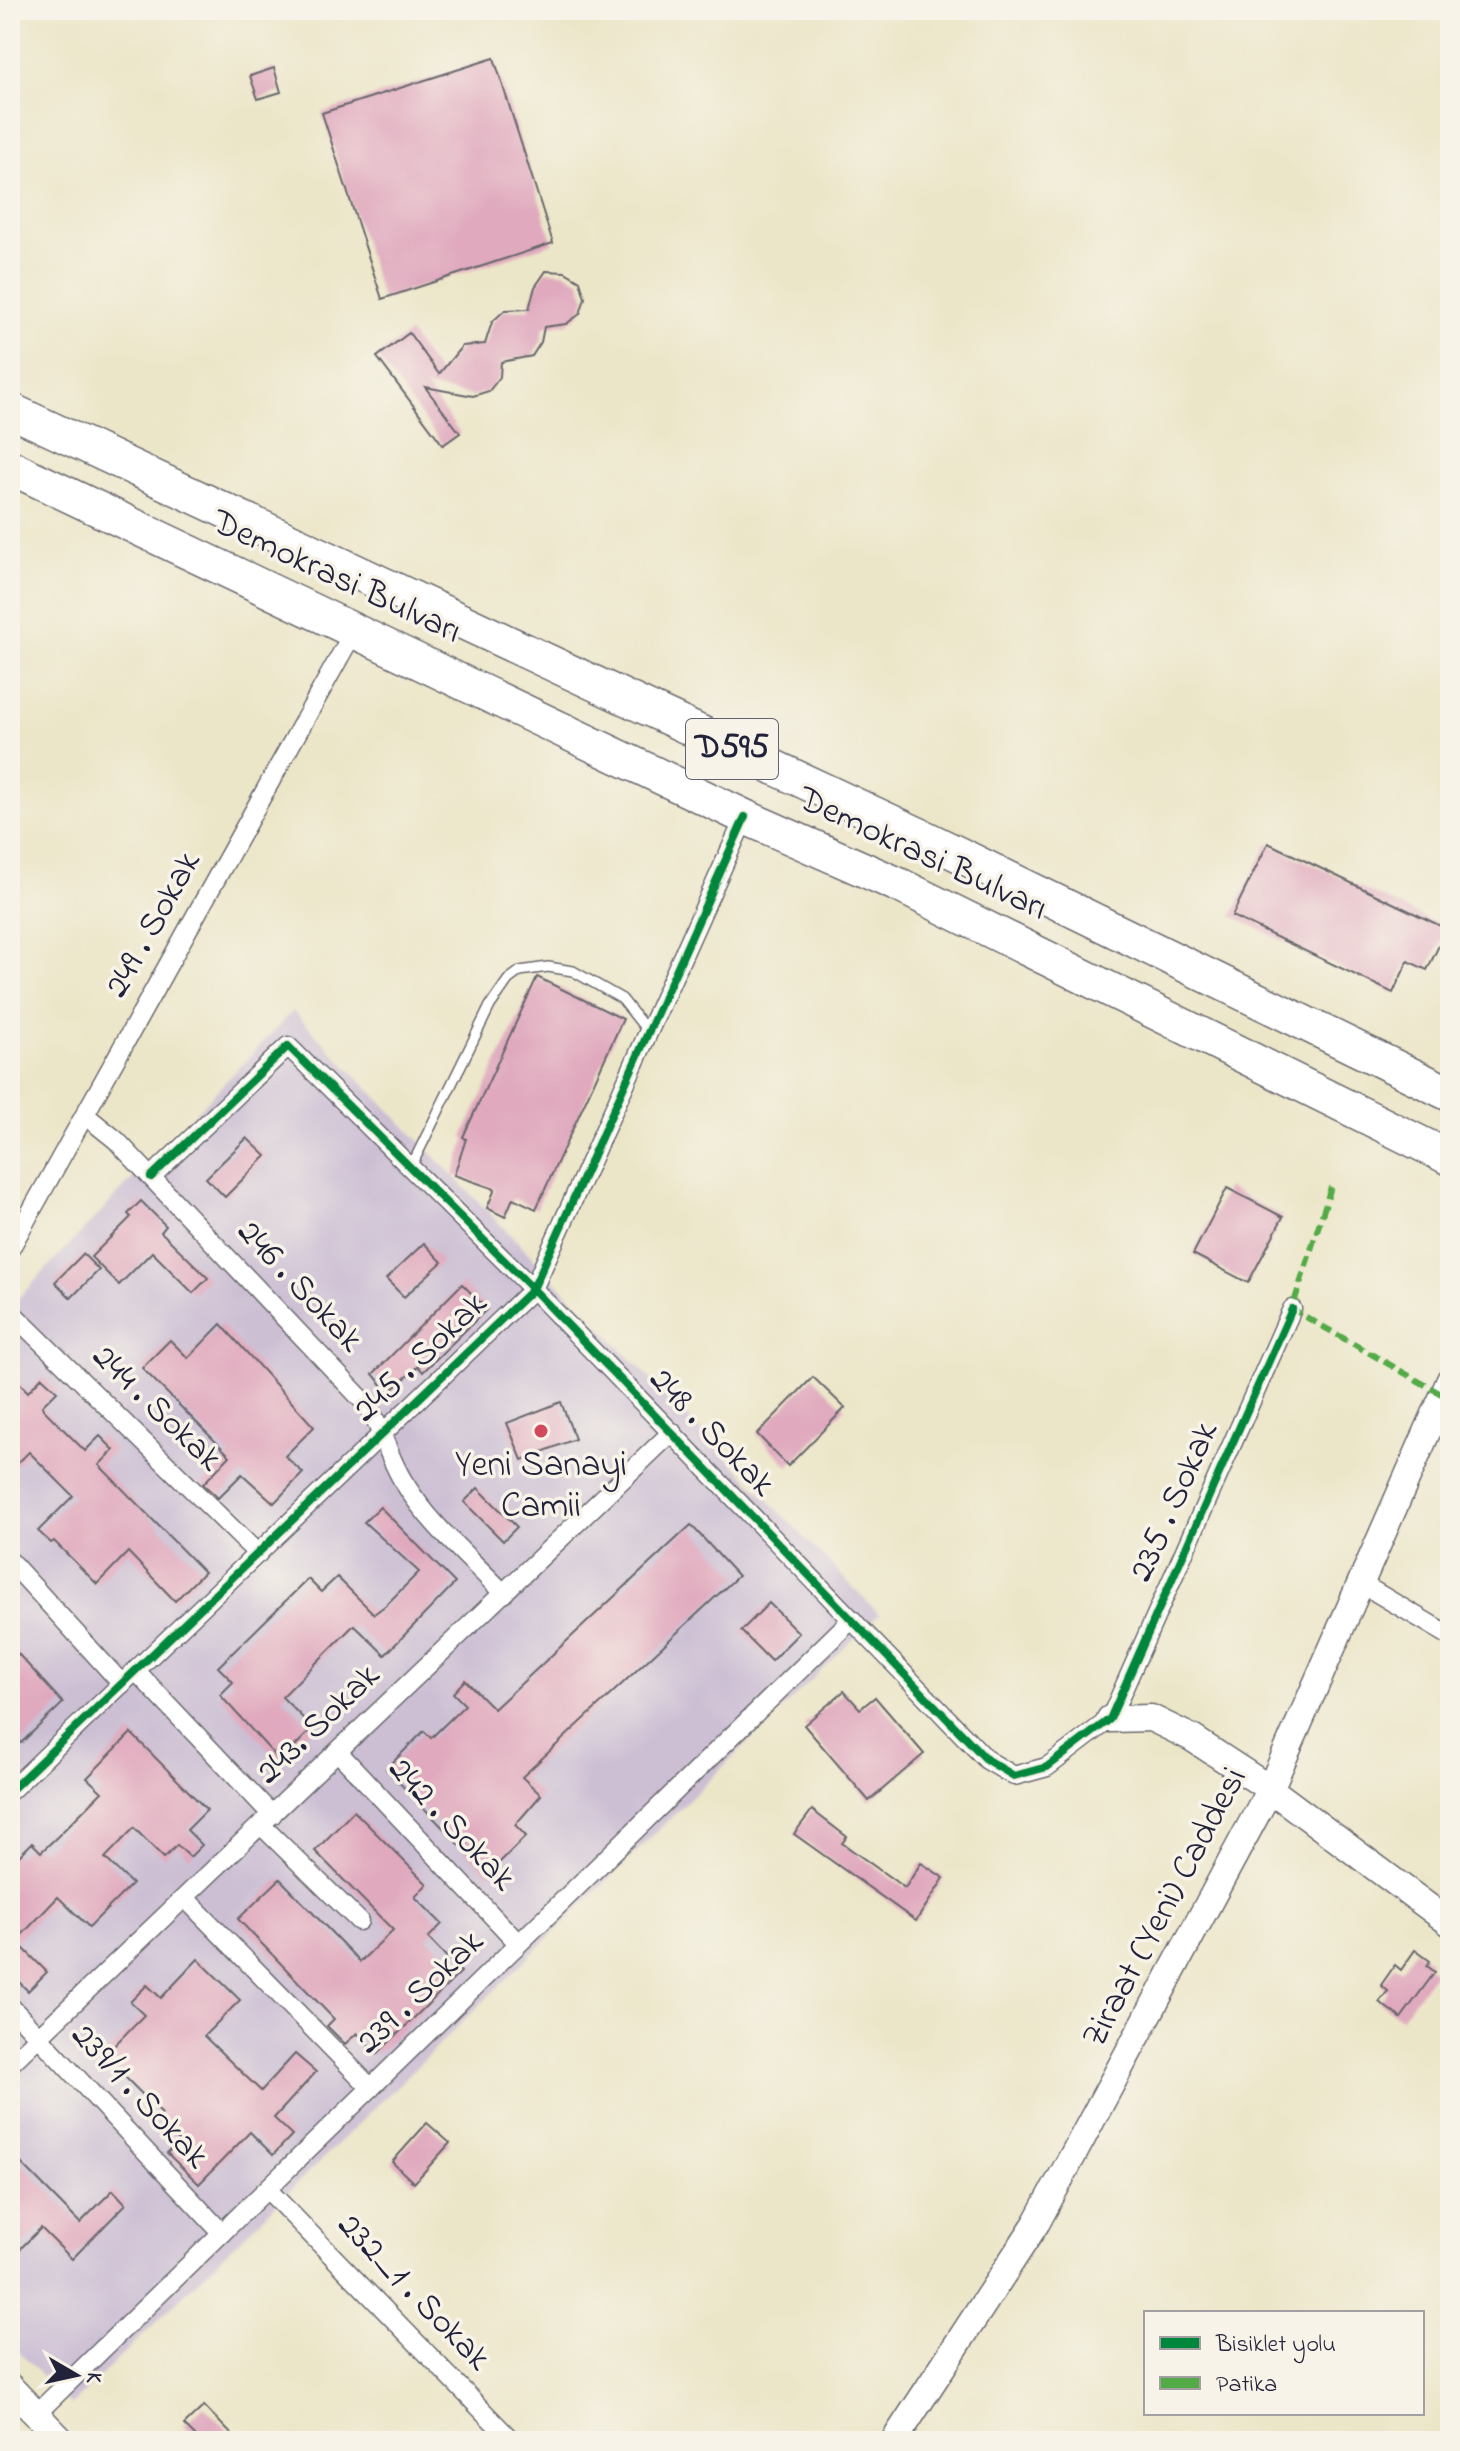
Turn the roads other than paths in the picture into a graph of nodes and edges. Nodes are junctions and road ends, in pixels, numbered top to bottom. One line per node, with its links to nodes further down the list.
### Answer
1 (10, 410): 6 (highway, Demokrasi Bulvarı / D595)
2 (10, 467): 3 (highway, Demokrasi Bulvarı / D595)
3 (354, 631): 4 (highway, Demokrasi Bulvarı / D595); 7 (street, 249 . Sokak)
4 (745, 817): 5 (street, 245 . Sokak); 8 (highway, Demokrasi Bulvarı / D595)
5 (649, 1033): 9 (lane); 12 (street, 245 . Sokak)
6 (1450, 1094)
7 (85, 1115): 10 (street, 246 . Sokak); 11 (street, 249 . Sokak)
8 (1450, 1158)
9 (411, 1167): 10 (street, 248 . Sokak); 12 (street, 248 . Sokak)
10 (151, 1177): 17 (street, 246 . Sokak)
11 (10, 1249)
12 (533, 1289): 16 (street, 248 . Sokak); 17 (street, 245 . Sokak)
13 (1292, 1309): 26 (street, 235 . Sokak)
14 (10, 1311): 18 (street, 244 . Sokak)
15 (1450, 1380): 20 (street, Ziraat (Yeni) Caddesi)
16 (672, 1432): 21 (street, 243. Sokak); 22 (street, 248 . Sokak)
17 (383, 1433): 18 (street, 245 . Sokak); 21 (street, 246 . Sokak)
18 (258, 1554): 24 (street, 245 . Sokak)
19 (10, 1561): 25 (street)
20 (1362, 1584): 23 (street); 28 (street, Ziraat (Yeni) Caddesi)
21 (504, 1594): 27 (street, 243. Sokak)
22 (852, 1619): 26 (street, 248 . Sokak); 34 (street, 239 . Sokak)
23 (1450, 1636)
24 (136, 1671): 25 (street, 245 . Sokak); 30 (street)
25 (122, 1684): 29 (street, 245 . Sokak)
26 (1110, 1719): 28 (street)
27 (338, 1752): 30 (street, 243. Sokak); 34 (street, 242 . Sokak)
28 (1270, 1789): 33 (street); 45 (street, Ziraat (Yeni) Caddesi)
29 (10, 1791)
30 (266, 1820): 31 (street, 243. Sokak); 32 (street)
31 (185, 1898): 36 (street, 243. Sokak); 38 (street)
32 (359, 1921)
33 (1450, 1923)
34 (518, 1943): 38 (street, 239 . Sokak)
35 (10, 2006): 36 (street, 239/1 . Sokak)
36 (39, 2036): 37 (street, 243. Sokak); 40 (street, 239/1 . Sokak)
37 (10, 2064)
38 (371, 2088): 39 (street, 239 . Sokak)
39 (268, 2190): 40 (street, 239 . Sokak); 44 (street, 232_1 . Sokak)
40 (222, 2233): 42 (street, 239 . Sokak)
41 (10, 2387): 42 (street)
42 (36, 2414): 43 (street)
43 (62, 2441)
44 (512, 2441)
45 (894, 2441)

